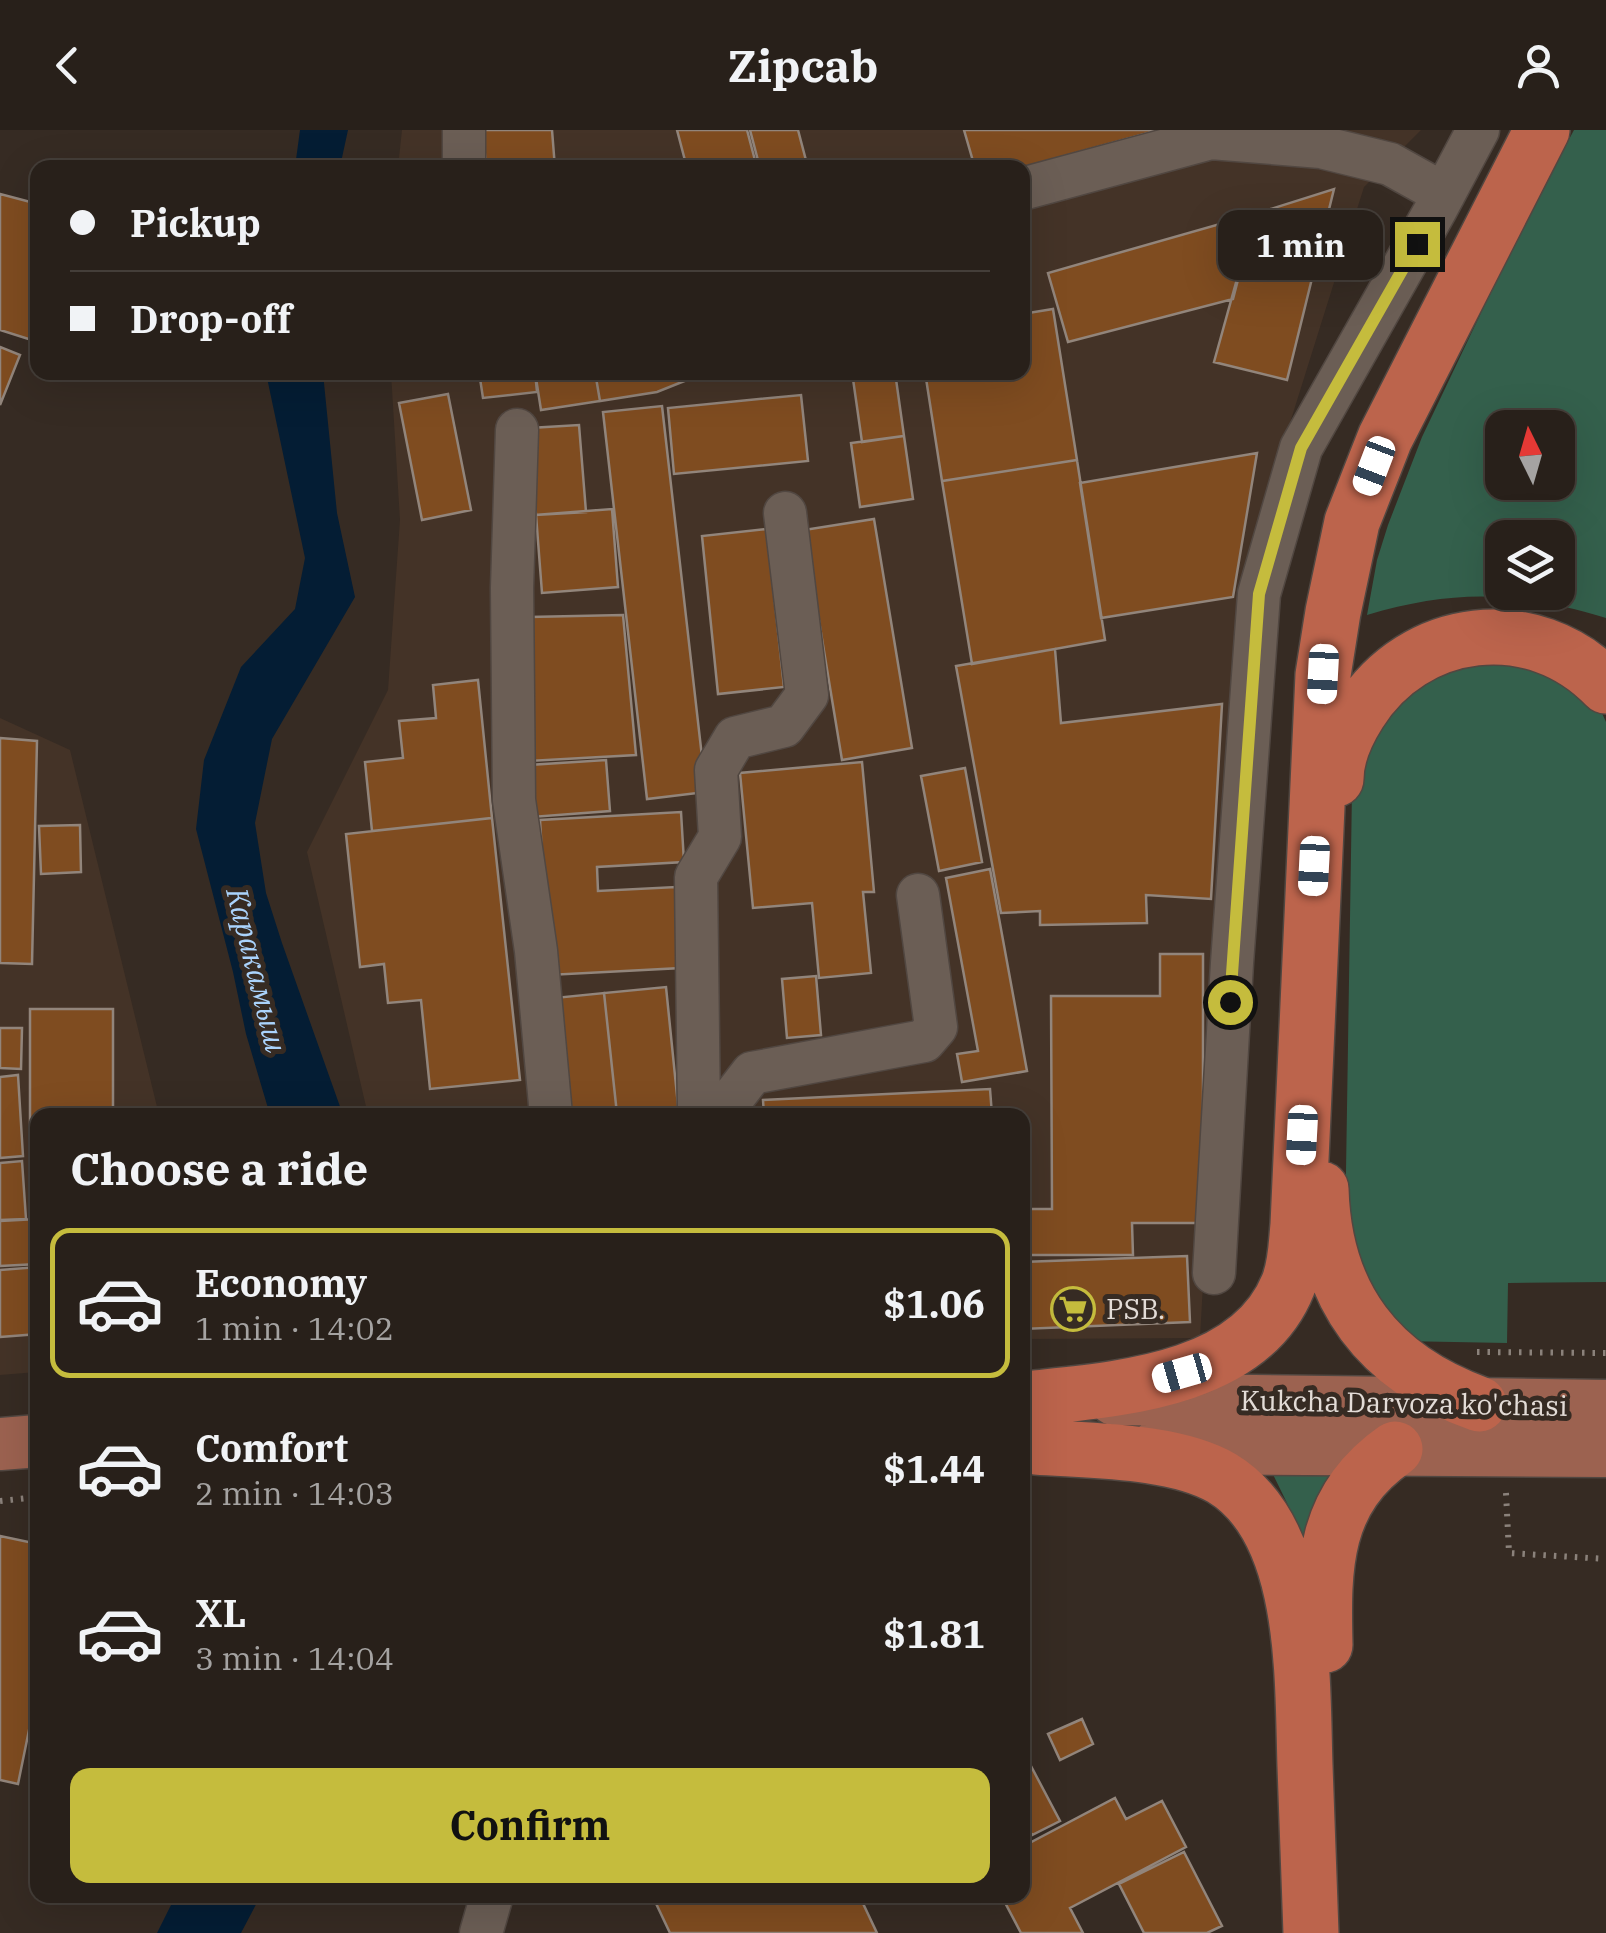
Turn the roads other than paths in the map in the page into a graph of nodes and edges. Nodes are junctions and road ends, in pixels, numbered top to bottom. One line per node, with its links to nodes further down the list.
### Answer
1 (464, 130): 4 (street)
2 (1478, 130): 6 (street)
3 (1542, 130): 7 (highway)
4 (464, 160)
5 (1030, 187): 6 (street)
6 (1440, 202): 7 (street); 10 (street)
7 (1485, 242): 11 (highway)
8 (517, 430): 14 (street)
9 (785, 512): 15 (street)
10 (1255, 652): 11 (street); 17 (street)
11 (1323, 674): 19 (highway)
12 (1606, 686): 25 (highway)
13 (918, 895): 16 (street)
14 (550, 1108)
15 (700, 1108)
16 (728, 1108)
17 (1214, 1273)
18 (1606, 1406): 25 (main road, Kukcha Darvoza ko'chasi)
19 (1030, 1421)
20 (1030, 1422): 25 (main road, Kukcha Darvoza ko'chasi)
21 (1030, 1422): 26 (main road, Kukcha Darvoza ko'chasi)
22 (1030, 1423): 32 (highway)
23 (30, 1441): 24 (main road)
24 (0, 1444)
25 (1489, 1444): 26 (main road, Kukcha Darvoza ko'chasi); 27 (main road, Kukcha Darvoza ko'chasi)
26 (1395, 1450): 33 (highway)
27 (1606, 1452)
28 (30, 1478): 29 (main road)
29 (0, 1480)
30 (490, 1903): 31 (street)
31 (481, 1933)
32 (1311, 1933)
33 (1339, 1933)

